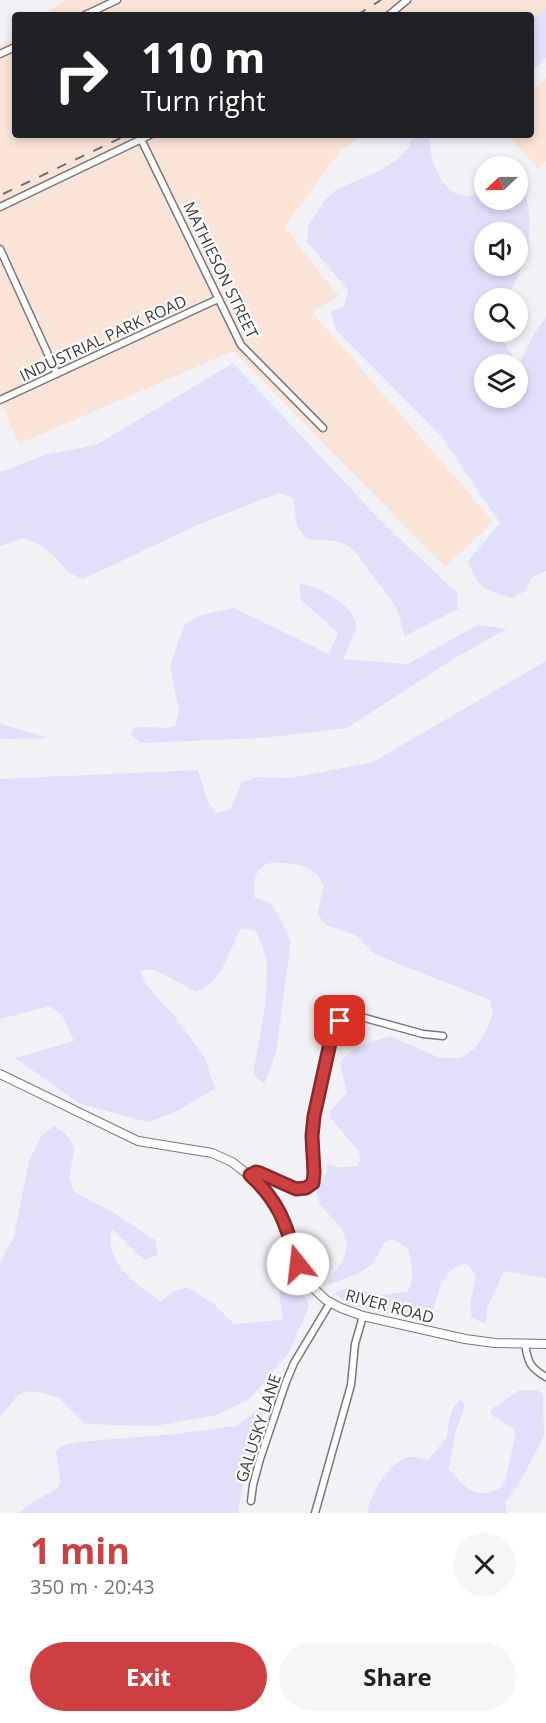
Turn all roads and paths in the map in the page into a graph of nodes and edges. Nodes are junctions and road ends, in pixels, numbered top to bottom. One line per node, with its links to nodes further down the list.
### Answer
1 (117, 0): 3 (street)
2 (407, 0): 4 (street)
3 (91, 12)
4 (393, 12)
5 (138, 138): 7 (street)
6 (140, 138): 9 (street, MATHIESON STREET)
7 (0, 207)
8 (0, 249): 10 (street)
9 (218, 299): 10 (street, INDUSTRIAL PARK ROAD); 12 (street, MATHIESON STREET)
10 (57, 374): 11 (street, INDUSTRIAL PARK ROAD)
11 (0, 400)
12 (323, 428)
13 (443, 1036): 15 (street)
14 (0, 1074): 15 (street, RIVER ROAD)
15 (250, 1175): 16 (street, RIVER ROAD)
16 (330, 1303): 17 (street, RIVER ROAD); 21 (street, GALUSKY LANE)
17 (363, 1316): 18 (street, RIVER ROAD); 22 (street)
18 (525, 1344): 19 (street, RIVER ROAD); 20 (street)
19 (546, 1344)
20 (546, 1377)
21 (251, 1501)
22 (315, 1511)

